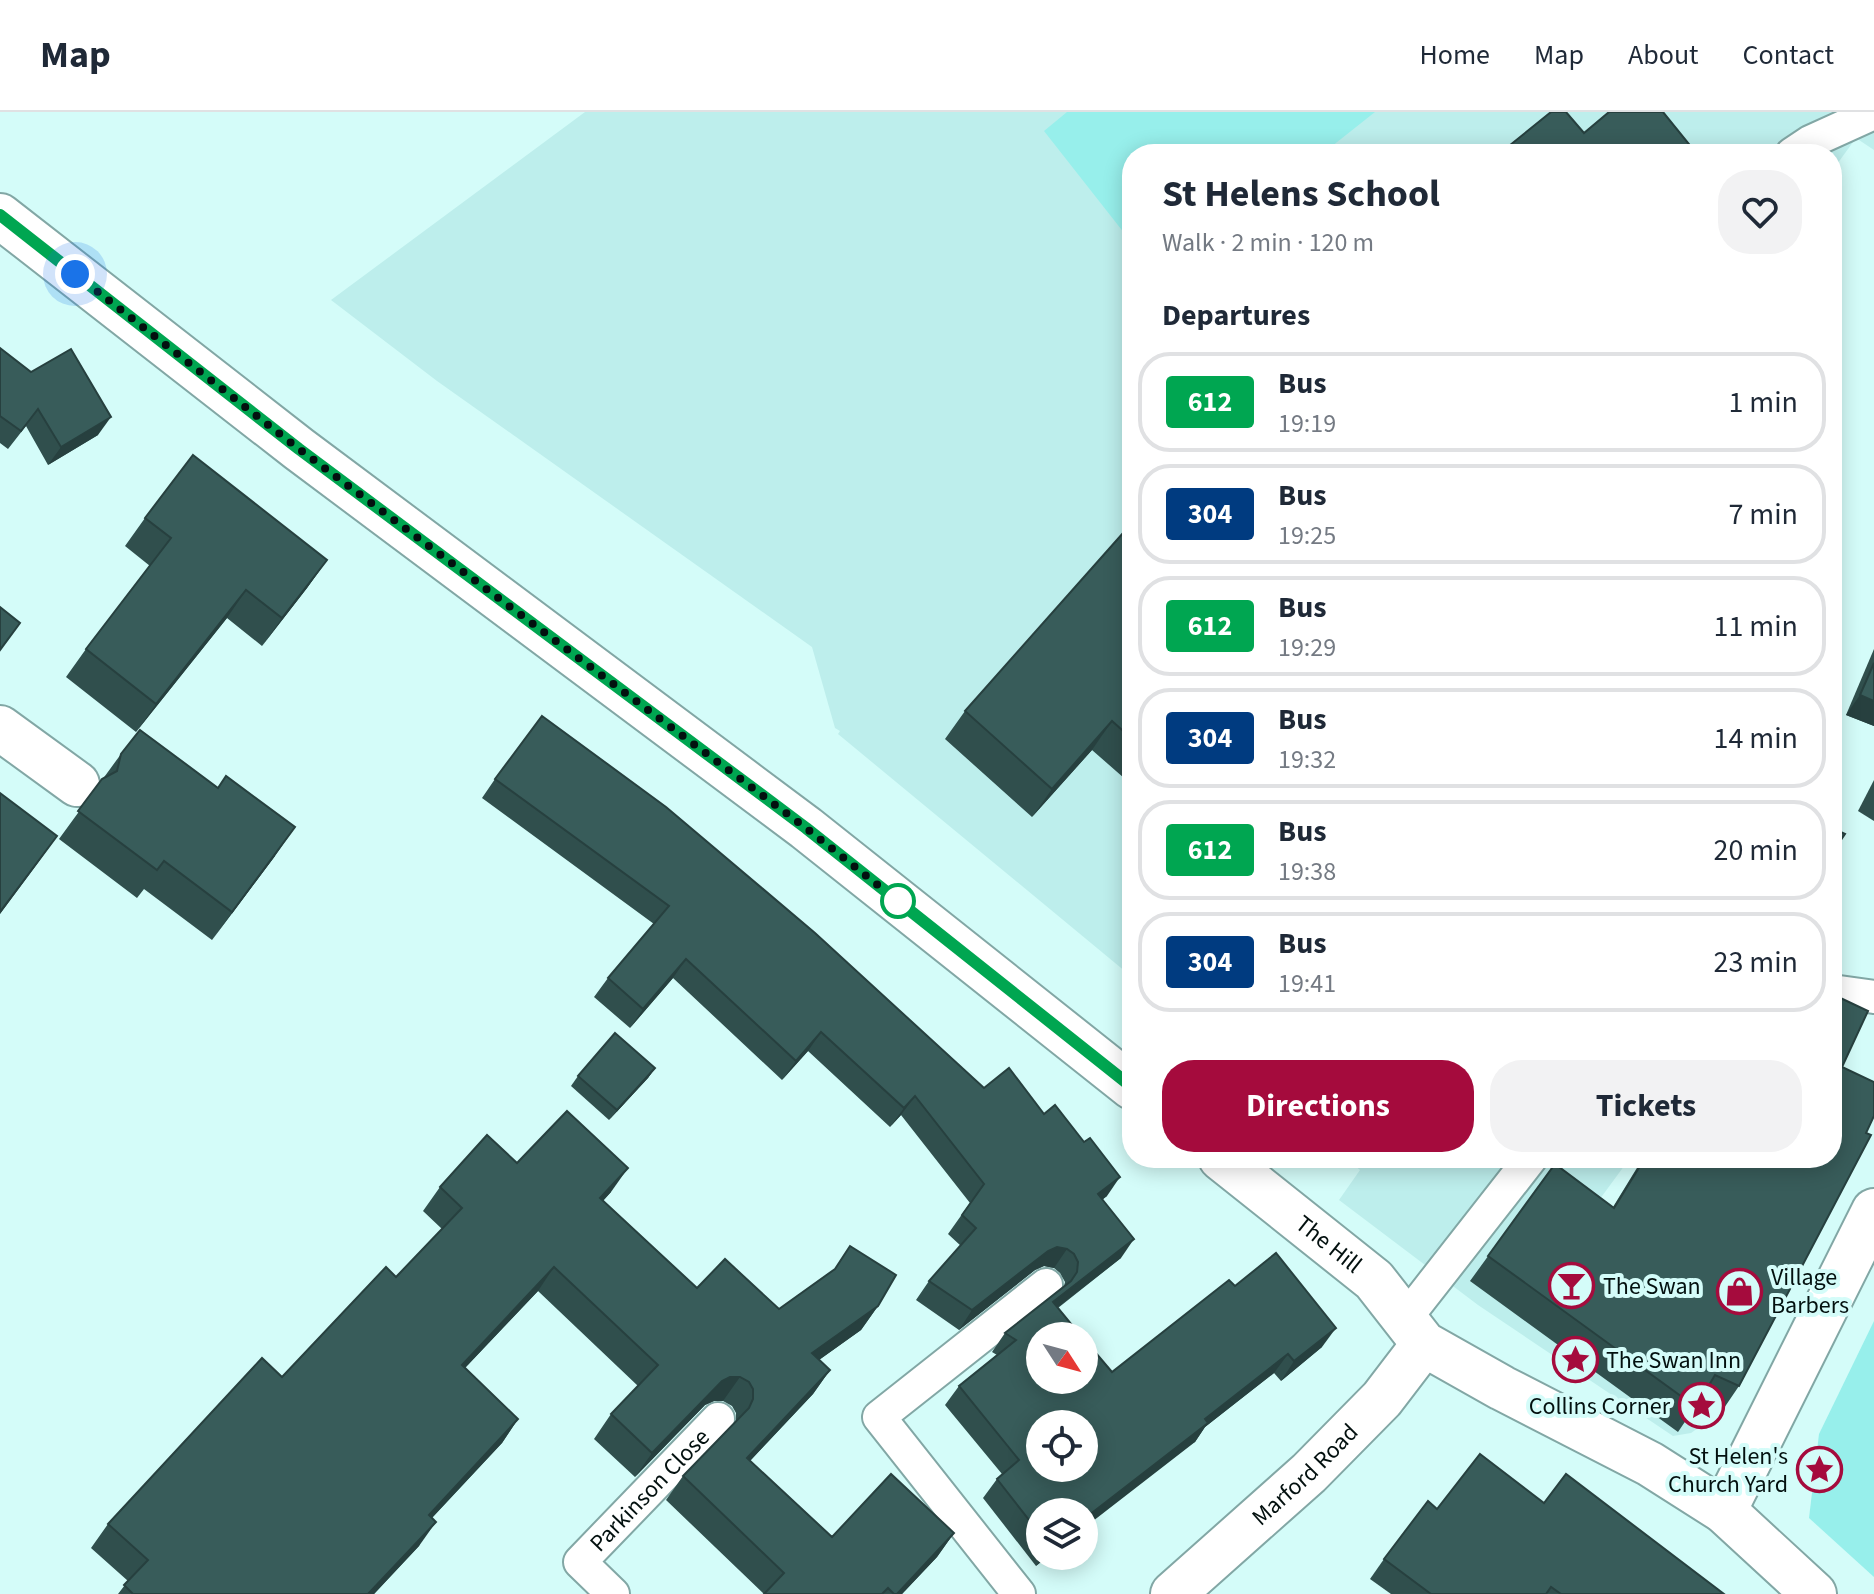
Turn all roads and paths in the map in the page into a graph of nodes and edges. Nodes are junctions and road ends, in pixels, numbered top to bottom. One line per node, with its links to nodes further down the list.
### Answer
1 (1874, 113): 2 (lane)
2 (1807, 144)
3 (0, 216): 8 (main road)
4 (0, 728): 5 (main road)
5 (77, 784)
6 (1842, 992): 7 (lane)
7 (1874, 997)
8 (1122, 1079)
9 (1234, 1168): 13 (main road, The Hill)
10 (1524, 1168): 13 (lane)
11 (1874, 1211): 15 (main road)
12 (1046, 1285): 17 (lane)
13 (1414, 1332): 15 (main road); 18 (main road, Marford Road)
14 (718, 1419): 16 (lane, Parkinson Close)
15 (1724, 1511): 19 (main road)
16 (613, 1594)
17 (1019, 1594)
18 (1173, 1594)
19 (1814, 1594)

